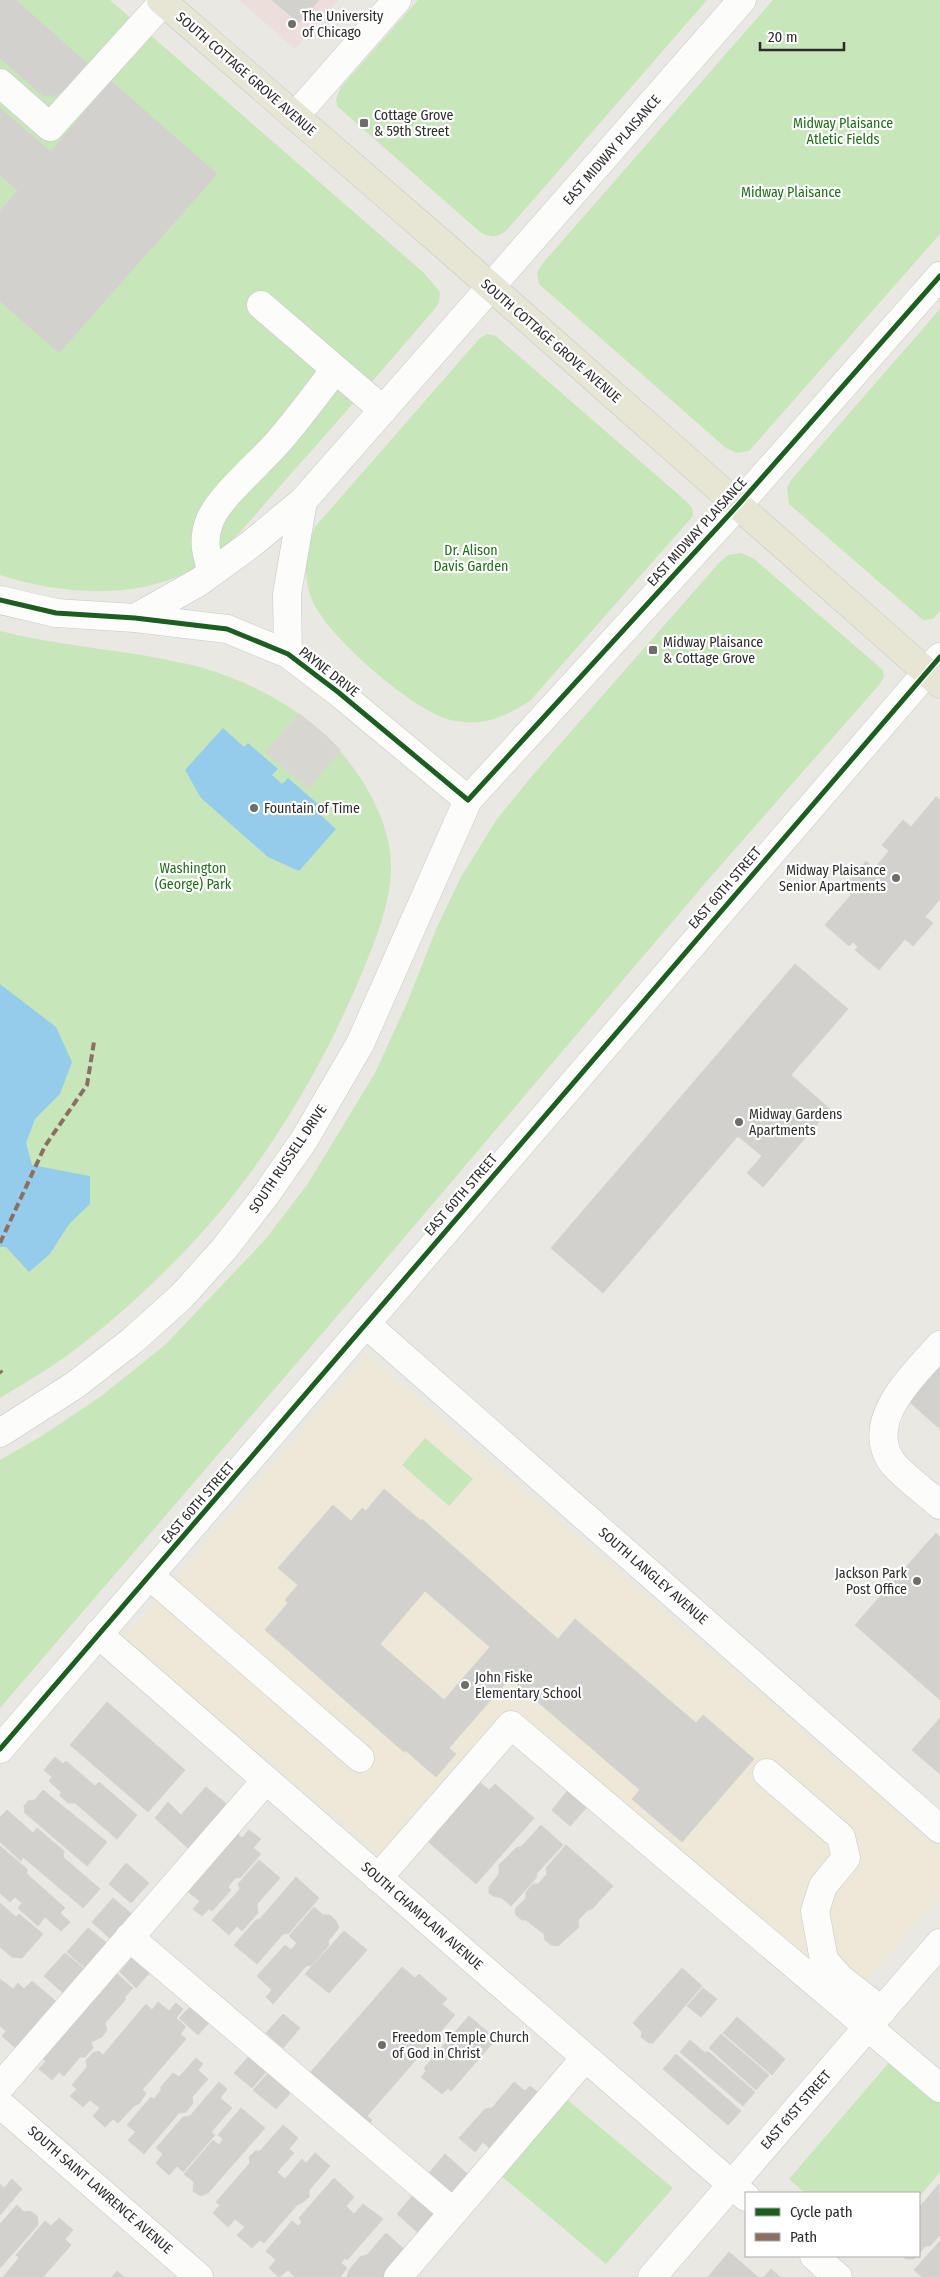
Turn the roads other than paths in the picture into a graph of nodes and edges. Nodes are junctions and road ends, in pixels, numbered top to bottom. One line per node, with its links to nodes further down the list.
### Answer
1 (397, 0): 5 (street)
2 (742, 0): 7 (street, EAST MIDWAY PLAISANCE)
3 (162, 1): 4 (street); 5 (main road, SOUTH COTTAGE GROVE AVENUE)
4 (0, 83)
5 (295, 116): 7 (main road, SOUTH COTTAGE GROVE AVENUE)
6 (940, 276): 12 (street, EAST MIDWAY PLAISANCE)
7 (491, 288): 10 (street, EAST MIDWAY PLAISANCE); 12 (main road, SOUTH COTTAGE GROVE AVENUE)
8 (261, 305): 9 (street)
9 (335, 370): 10 (street); 13 (street)
10 (383, 410): 11 (street, EAST MIDWAY PLAISANCE)
11 (303, 501): 13 (street, EAST MIDWAY PLAISANCE); 16 (street)
12 (738, 505): 17 (main road, SOUTH COTTAGE GROVE AVENUE); 18 (street, EAST MIDWAY PLAISANCE)
13 (212, 572): 15 (street, EAST MIDWAY PLAISANCE)
14 (0, 600): 15 (street, PAYNE DRIVE)
15 (135, 618): 16 (street, PAYNE DRIVE)
16 (288, 654): 18 (street, PAYNE DRIVE)
17 (936, 671): 19 (street, EAST 60TH STREET)
18 (468, 800): 21 (street, SOUTH RUSSELL DRIVE)
19 (366, 1324): 23 (street, EAST 60TH STREET); 29 (street, SOUTH LANGLEY AVENUE)
20 (940, 1345): 22 (street)
21 (0, 1433)
22 (940, 1505)
23 (150, 1576): 24 (street, EAST 60TH STREET); 26 (street)
24 (98, 1634): 25 (street, EAST 60TH STREET); 28 (street, SOUTH CHAMPLAIN AVENUE)
25 (0, 1749)
26 (360, 1758)
27 (767, 1773): 33 (street)
28 (266, 1780): 30 (street, SOUTH CHAMPLAIN AVENUE); 31 (street)
29 (940, 1829)
30 (378, 1878): 33 (street); 34 (street, SOUTH CHAMPLAIN AVENUE)
31 (129, 1938): 35 (street); 39 (street)
32 (940, 1943): 33 (street, EAST 61ST STREET)
33 (875, 2018): 36 (street); 38 (street, EAST 61ST STREET)
34 (585, 2058): 38 (street, SOUTH CHAMPLAIN AVENUE); 39 (street)
35 (0, 2087)
36 (940, 2088)
37 (0, 2104): 41 (street, SOUTH SAINT LAWRENCE AVENUE)
38 (739, 2191): 43 (street, EAST 61ST STREET)
39 (453, 2212): 42 (street)
40 (815, 2257): 44 (street)
41 (199, 2277)
42 (398, 2277)
43 (652, 2277)
44 (838, 2277)

